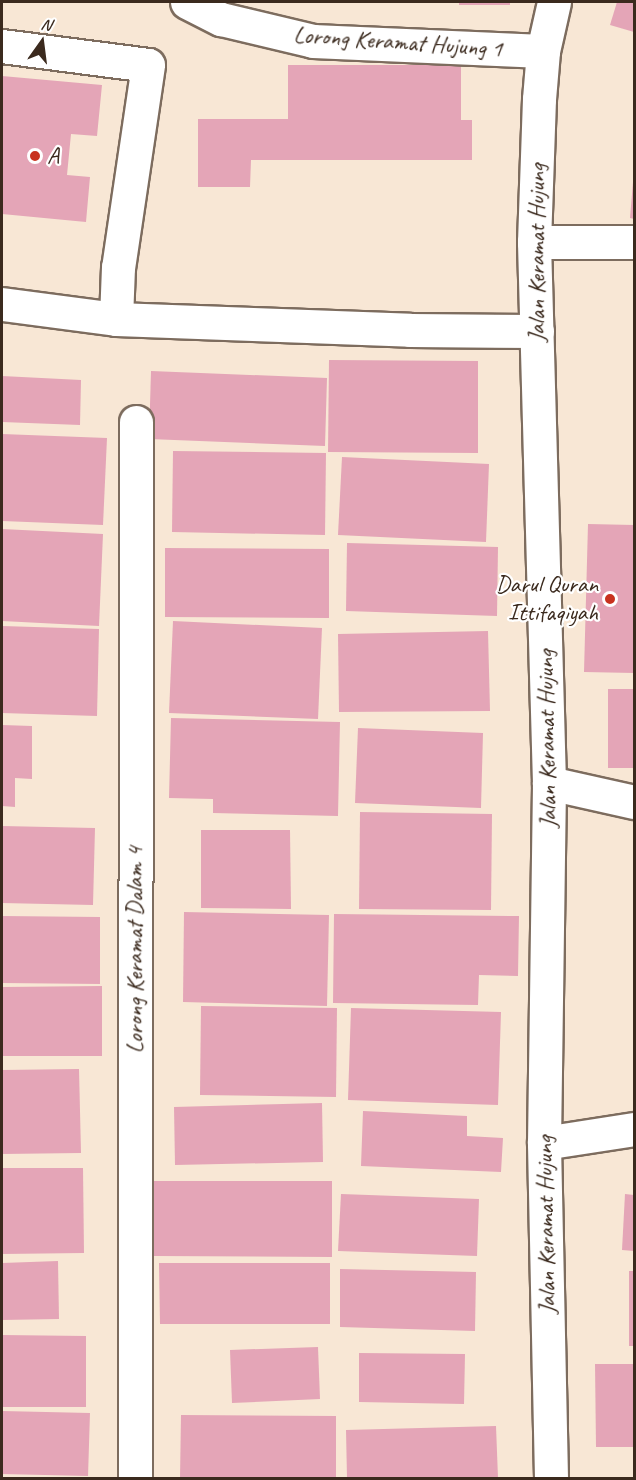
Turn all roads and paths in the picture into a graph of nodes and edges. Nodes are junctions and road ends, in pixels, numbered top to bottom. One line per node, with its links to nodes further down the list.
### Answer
1 (187, 2): 4 (street, Lorong Keramat Hujung 1)
2 (554, 2): 4 (street, Jalan Keramat Hujung)
3 (2, 46): 8 (street)
4 (543, 51): 5 (street, Jalan Keramat Hujung)
5 (534, 242): 6 (street); 9 (street, Jalan Keramat Hujung)
6 (634, 242)
7 (2, 304): 8 (street)
8 (116, 319): 9 (street)
9 (537, 331): 11 (street, Jalan Keramat Hujung)
10 (136, 422): 15 (street, Lorong Keramat Dalam 4)
11 (549, 783): 12 (street); 14 (street, Jalan Keramat Hujung)
12 (634, 802)
13 (634, 1129): 14 (street)
14 (544, 1143): 16 (street, Jalan Keramat Hujung)
15 (135, 1479)
16 (551, 1479)

